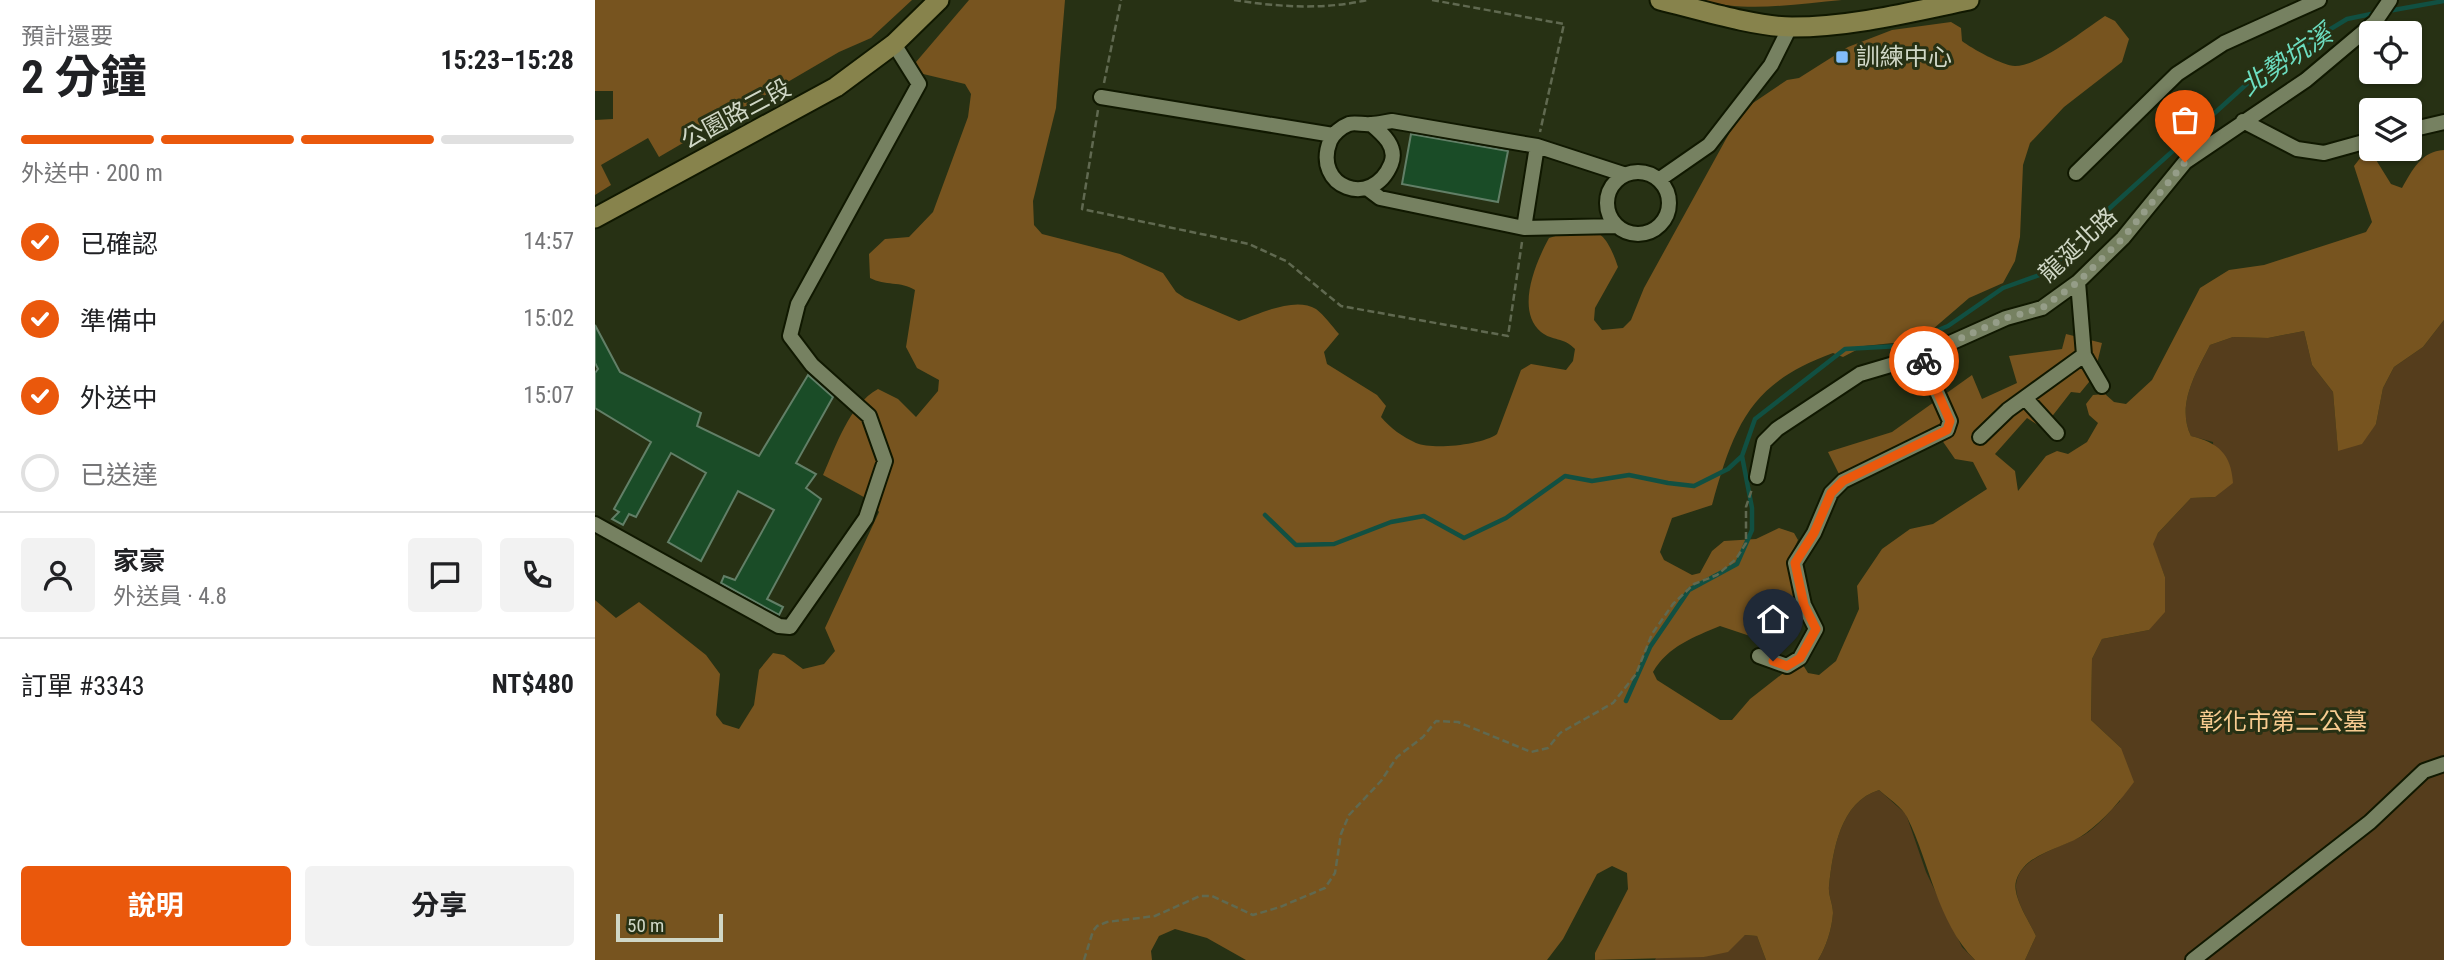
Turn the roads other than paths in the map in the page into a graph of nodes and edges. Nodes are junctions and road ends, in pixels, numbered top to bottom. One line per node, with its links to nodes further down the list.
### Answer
1 (939, 0): 7 (main road, 公園路三段)
2 (1660, 0): 6 (main road)
3 (1969, 0): 6 (main road)
4 (2319, 0): 16 (street)
5 (2390, 0): 9 (street, 龍涎北路)
6 (1790, 27): 18 (street)
7 (894, 44): 20 (main road, 公園路三段); 31 (street)
8 (1101, 97): 13 (street)
9 (2243, 121): 14 (street); 23 (street, 龍涎北路)
10 (2444, 122): 12 (street)
11 (1371, 124): 13 (street); 15 (street); 19 (street)
12 (2422, 127)
13 (1333, 135): 19 (street)
14 (2359, 143)
15 (1537, 146): 17 (street); 22 (street)
16 (2076, 173)
17 (1623, 174): 18 (street); 21 (street)
18 (1660, 179): 21 (street)
19 (1368, 189): 22 (street)
20 (595, 218)
21 (1617, 226): 22 (street)
22 (1524, 228)
23 (2078, 282): 24 (street); 25 (street, 龍涎北路)
24 (2084, 355): 26 (street); 27 (street)
25 (1921, 356): 30 (street, 龍涎北路); 32 (street)
26 (2102, 386)
27 (2025, 398): 28 (street); 29 (street)
28 (2057, 433)
29 (1980, 437)
30 (1757, 477)
31 (595, 524)
32 (1759, 656)
33 (2444, 764): 34 (street)
34 (2193, 960)

